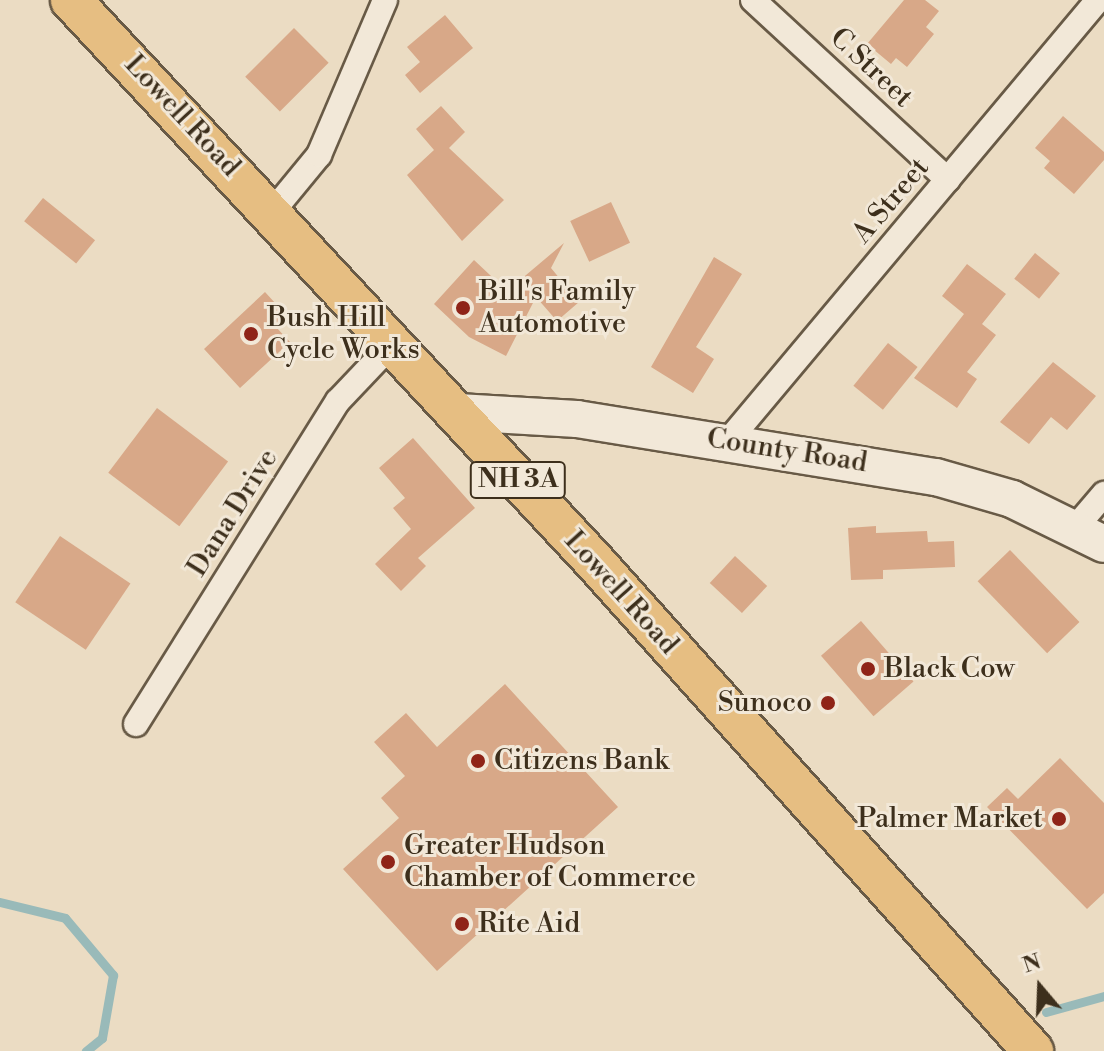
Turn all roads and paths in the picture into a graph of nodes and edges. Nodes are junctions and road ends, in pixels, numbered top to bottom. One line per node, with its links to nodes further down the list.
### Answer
1 (71, 0): 6 (main road, Lowell Road / NH 3A)
2 (385, 0): 6 (street)
3 (753, 0): 5 (street, C Street)
4 (1098, 0): 5 (street, A Street)
5 (948, 180): 9 (street, A Street)
6 (272, 212): 7 (main road, Lowell Road / NH 3A)
7 (393, 343): 8 (main road, Lowell Road / NH 3A); 12 (street, Dana Drive)
8 (458, 412): 9 (street, County Road); 13 (main road, Lowell Road / NH 3A)
9 (729, 440): 11 (street, County Road)
10 (1104, 494): 11 (street)
11 (1090, 536)
12 (136, 724)
13 (1033, 1051)

